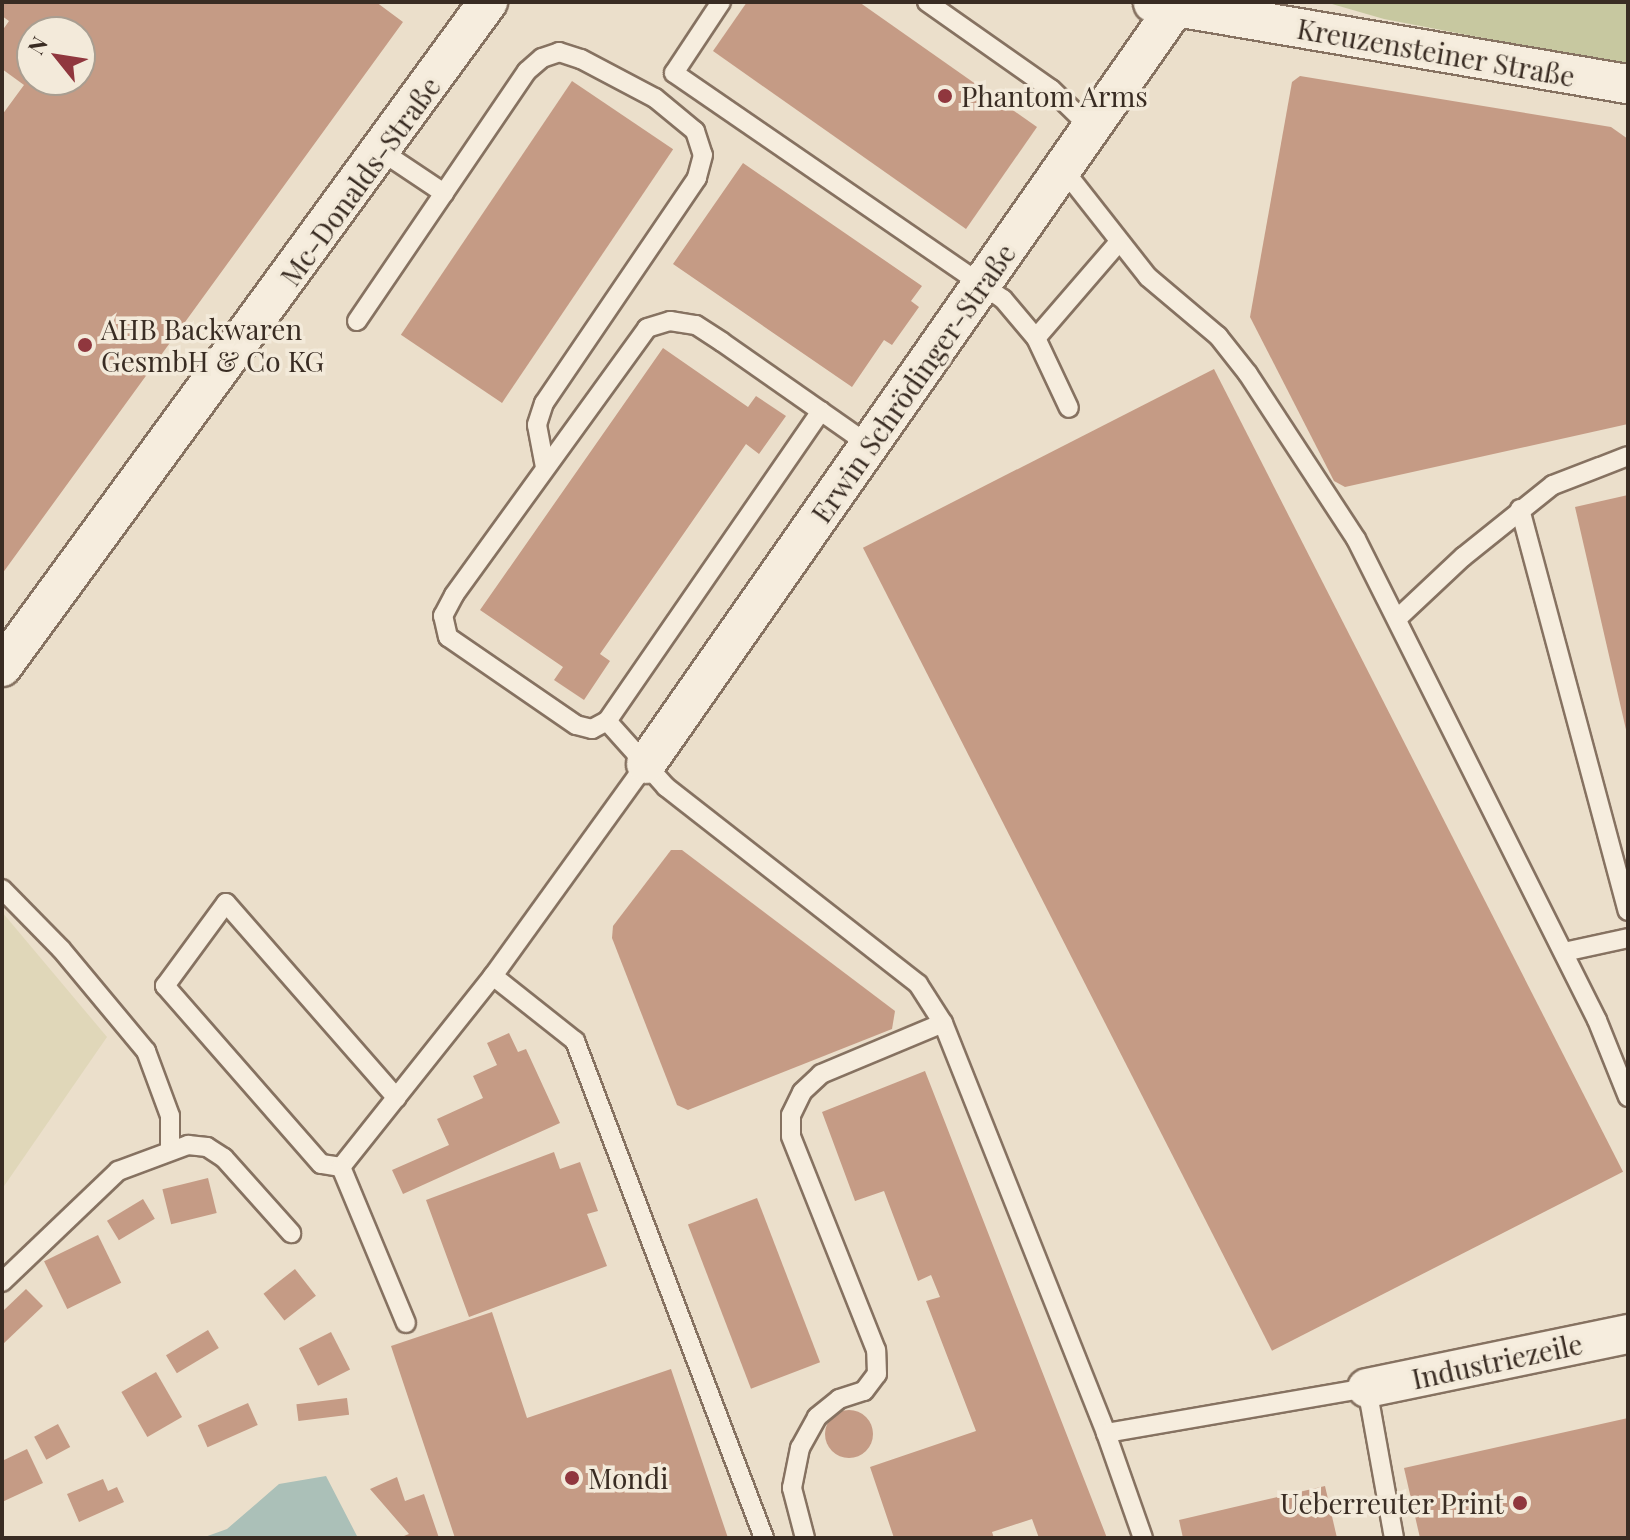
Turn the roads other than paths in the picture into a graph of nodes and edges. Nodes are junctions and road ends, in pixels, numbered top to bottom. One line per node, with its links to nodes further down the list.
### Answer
1 (488, 2): 9 (street, Mc-Donalds-Straße)
2 (721, 2): 5 (lane)
3 (927, 2): 8 (lane)
4 (1168, 4): 6 (street, Kreuzensteiner Straße); 8 (street, Erwin Schrödinger-Straße)
5 (674, 73): 7 (lane); 13 (lane)
6 (1628, 84)
7 (655, 98): 11 (lane); 20 (lane)
8 (1092, 129): 10 (street, Erwin Schrödinger-Straße)
9 (381, 151): 11 (lane); 23 (street, Mc-Donalds-Straße)
10 (1063, 169): 12 (lane); 13 (street, Erwin Schrödinger-Straße)
11 (444, 193): 14 (lane)
12 (1118, 243): 15 (lane); 22 (lane)
13 (982, 284): 15 (lane); 18 (street, Erwin Schrödinger-Straße)
14 (357, 321)
15 (1036, 338): 16 (lane)
16 (1069, 408)
17 (821, 411): 18 (lane); 20 (lane); 24 (lane)
18 (869, 445): 25 (street, Erwin Schrödinger-Straße)
19 (1628, 456): 21 (lane)
20 (545, 467): 24 (lane)
21 (1520, 509): 22 (lane); 27 (lane)
22 (1399, 617): 29 (lane)
23 (2, 667)
24 (607, 721): 25 (lane)
25 (646, 764): 30 (lane); 31 (lane)
26 (2, 889): 34 (lane)
27 (1628, 911)
28 (1628, 938): 29 (lane)
29 (1564, 952): 32 (lane)
30 (493, 976): 33 (lane); 42 (lane)
31 (943, 1023): 41 (lane); 43 (lane)
32 (1628, 1097)
33 (397, 1098): 35 (lane); 35 (lane)
34 (170, 1148): 36 (lane); 37 (lane)
35 (341, 1167): 38 (lane)
36 (291, 1233)
37 (2, 1282)
38 (406, 1323)
39 (1628, 1334): 40 (street, Industriezeile)
40 (1367, 1388): 41 (lane); 45 (lane)
41 (1106, 1433): 44 (lane)
42 (764, 1538)
43 (805, 1538)
44 (1143, 1538)
45 (1394, 1538)

